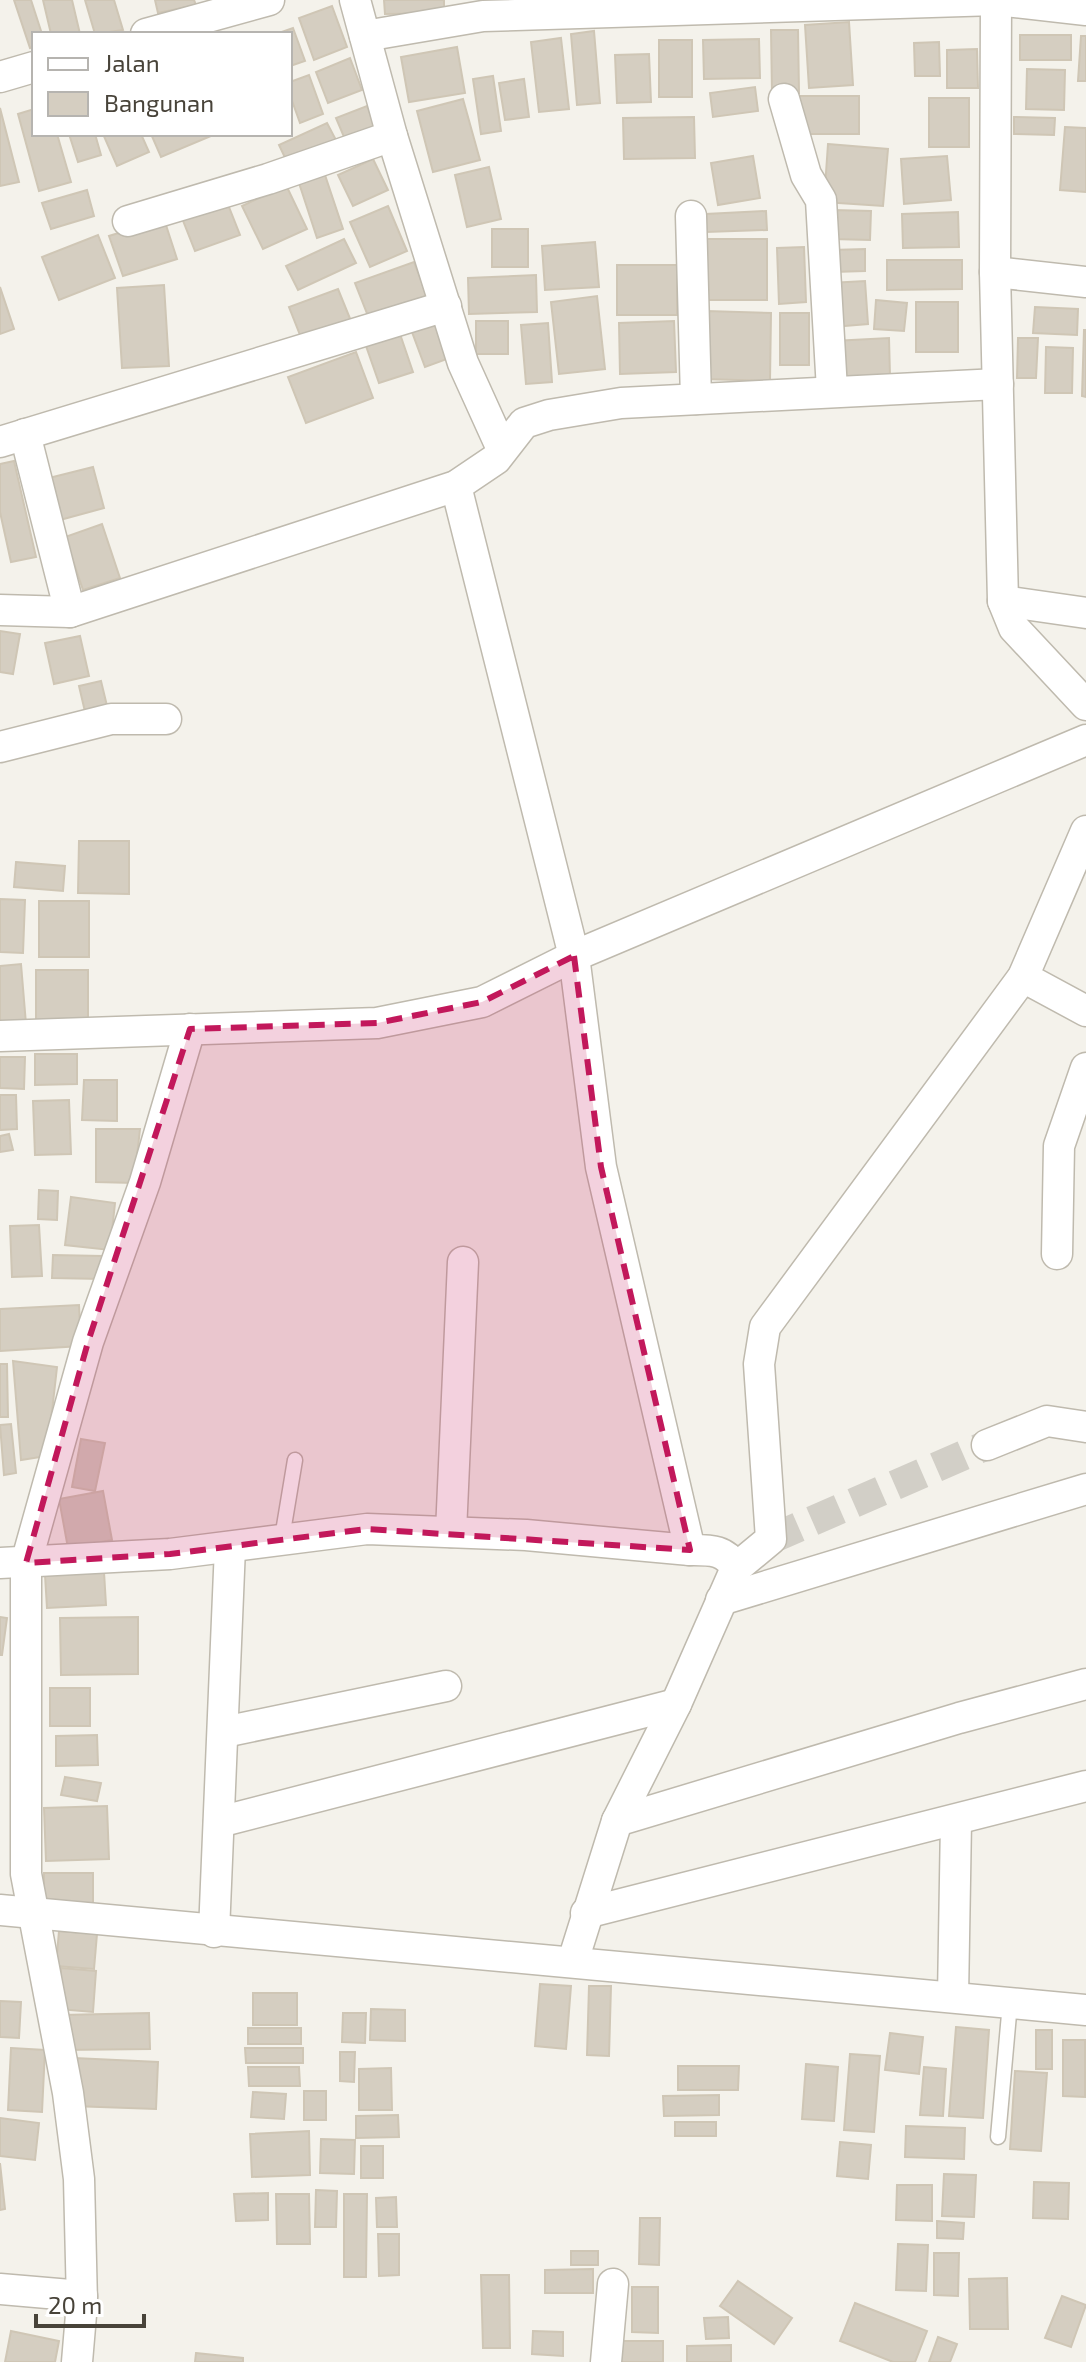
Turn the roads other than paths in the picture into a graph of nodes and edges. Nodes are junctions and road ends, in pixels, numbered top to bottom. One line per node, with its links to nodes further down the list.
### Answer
1 (269, 0): 6 (street)
2 (355, 0): 7 (street)
3 (996, 0): 4 (street); 5 (street); 14 (street)
4 (594, 6): 7 (street)
5 (1086, 10)
6 (153, 32)
7 (365, 36): 11 (street)
8 (32, 68): 9 (street)
9 (0, 77)
10 (784, 99): 18 (street)
11 (392, 136): 13 (street); 16 (street)
12 (691, 216): 19 (street)
13 (128, 221)
14 (995, 272): 15 (street); 17 (street)
15 (1086, 282)
16 (446, 306): 20 (street); 21 (street)
17 (998, 384): 18 (street); 23 (street)
18 (832, 390): 19 (street)
19 (696, 399): 21 (street)
20 (12, 438): 25 (street)
21 (502, 449): 22 (street)
22 (456, 486): 25 (street); 32 (street)
23 (1003, 601): 26 (street); 27 (street)
24 (0, 610): 25 (street)
25 (70, 612)
26 (1086, 613)
27 (1086, 705)
28 (166, 719): 30 (street)
29 (1086, 740): 32 (street)
30 (0, 747)
31 (1086, 831): 33 (street)
32 (574, 956): 35 (street); 47 (street)
33 (1023, 977): 34 (street); 49 (street)
34 (1086, 1011)
35 (190, 1029): 36 (street); 48 (street)
36 (0, 1036)
37 (1086, 1068): 38 (street)
38 (1057, 1254)
39 (463, 1262): 44 (street)
40 (1086, 1427): 41 (street)
41 (987, 1445)
42 (295, 1460): 45 (lane)
43 (1086, 1489): 50 (street)
44 (451, 1532): 45 (street); 47 (street)
45 (282, 1538): 46 (street)
46 (230, 1547): 48 (street); 54 (street)
47 (690, 1550): 49 (street)
48 (13, 1563): 61 (street)
49 (736, 1568): 50 (street)
50 (721, 1600): 53 (street)
51 (1086, 1684): 56 (street)
52 (446, 1686): 54 (street)
53 (676, 1704): 56 (street); 58 (street)
54 (224, 1732): 58 (street)
55 (1086, 1786): 57 (street)
56 (617, 1821): 60 (street)
57 (956, 1821): 60 (street); 64 (street)
58 (219, 1822): 62 (street)
59 (0, 1910): 61 (street)
60 (586, 1913): 63 (street)
61 (33, 1915): 62 (street); 70 (street)
62 (214, 1932): 63 (street)
63 (573, 1961): 64 (street)
64 (953, 1997): 65 (street)
65 (1010, 2003): 66 (street); 67 (lane)
66 (1086, 2010)
67 (998, 2137)
68 (613, 2284): 72 (street)
69 (0, 2289): 70 (street)
70 (82, 2310): 71 (street)
71 (77, 2362)
72 (606, 2362)

